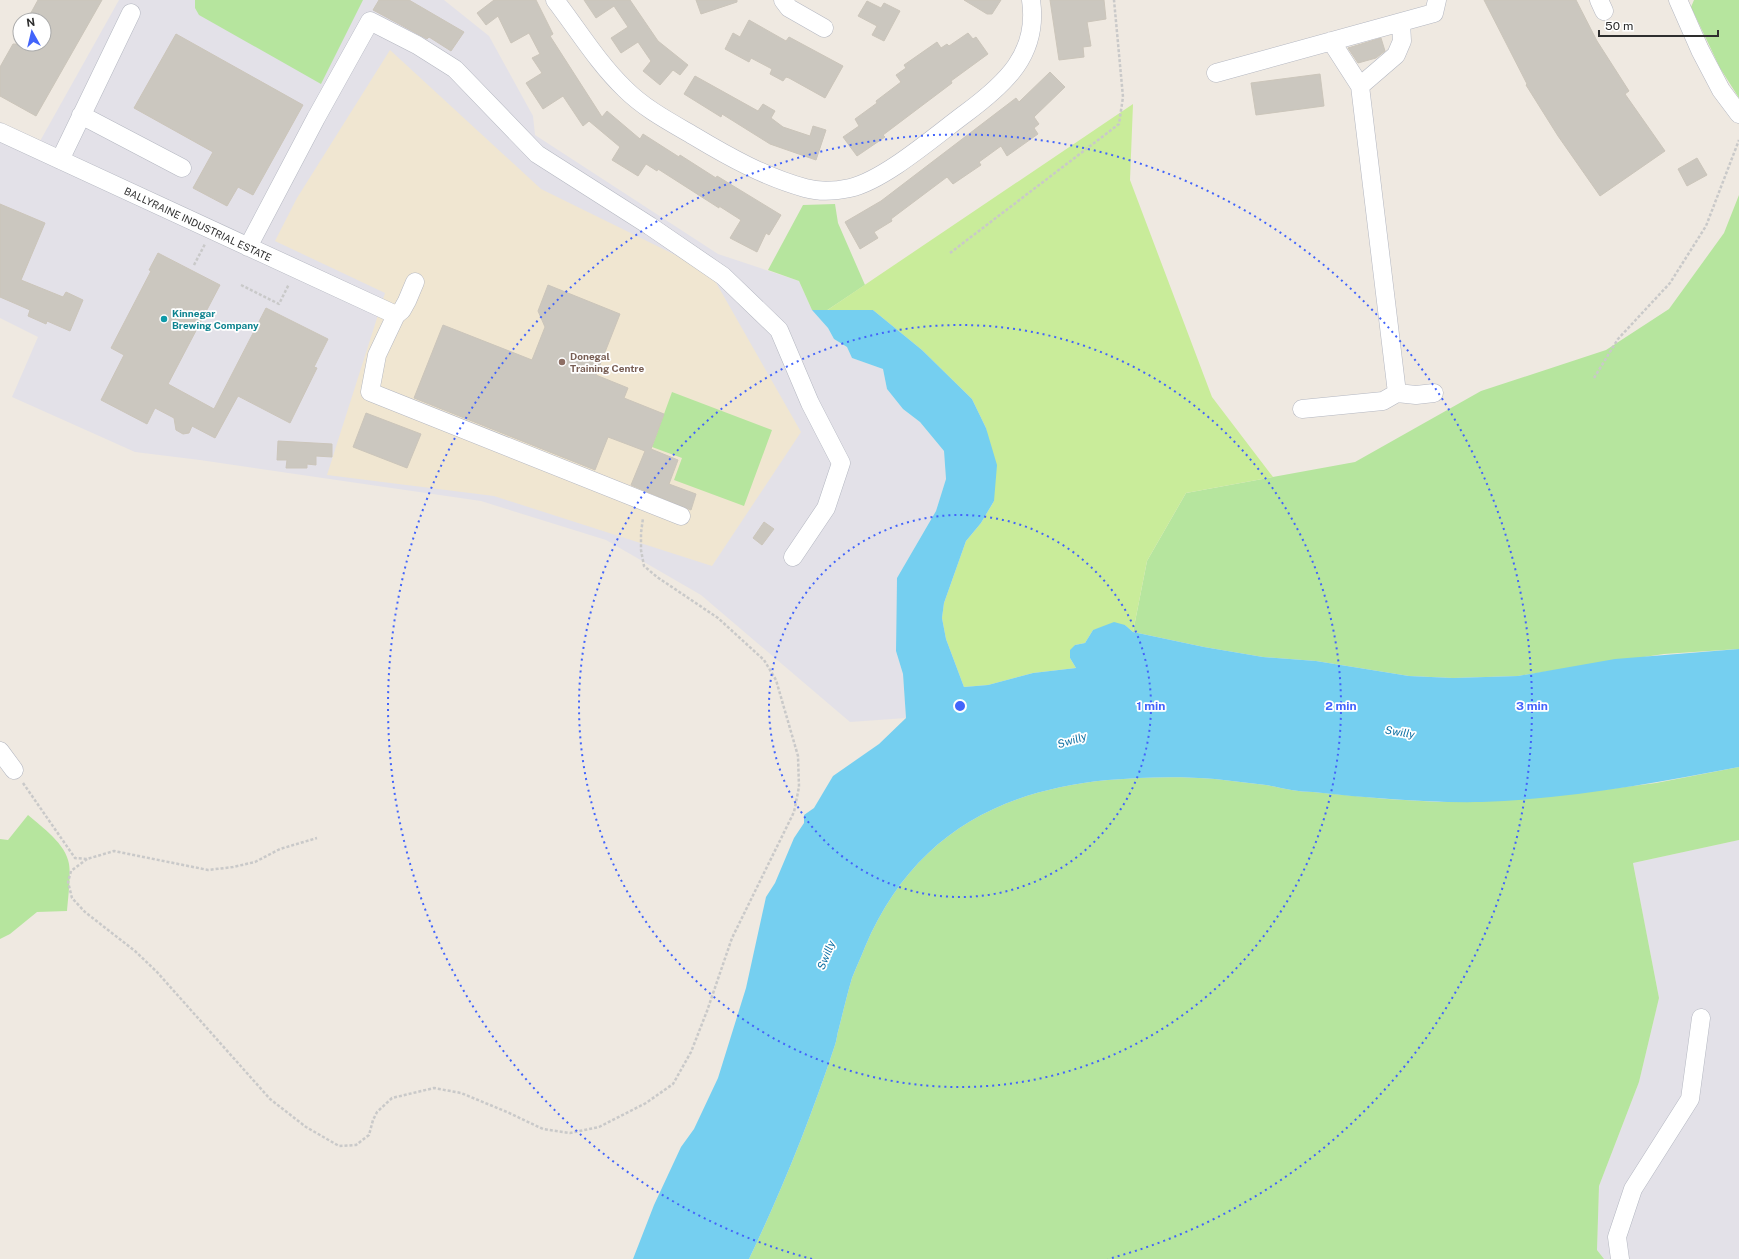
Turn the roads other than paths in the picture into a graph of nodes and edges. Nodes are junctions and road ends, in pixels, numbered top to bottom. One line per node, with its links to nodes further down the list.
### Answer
1 (555, 0): 3 (street)
2 (783, 0): 8 (street)
3 (1031, 0)
4 (1437, 0): 7 (street)
5 (1678, 0): 12 (street)
6 (131, 13): 13 (street)
7 (1401, 23): 9 (street); 11 (street)
8 (824, 28)
9 (1331, 41): 10 (street); 11 (street)
10 (1216, 74)
11 (1360, 86): 21 (street)
12 (1739, 114)
13 (82, 115): 15 (street); 16 (street)
14 (0, 132): 15 (street, BALLYRAINE INDUSTRIAL ESTATE)
15 (60, 160): 17 (street, BALLYRAINE INDUSTRIAL ESTATE)
16 (182, 168)
17 (248, 247): 19 (street, BALLYRAINE INDUSTRIAL ESTATE); 24 (street)
18 (415, 282): 19 (street)
19 (396, 315): 23 (street)
20 (1434, 393): 21 (street)
21 (1397, 394): 22 (street)
22 (1302, 410)
23 (681, 516)
24 (793, 557)
25 (0, 751): 26 (street)
26 (14, 770)
27 (1701, 1018): 28 (street)
28 (1620, 1259)

